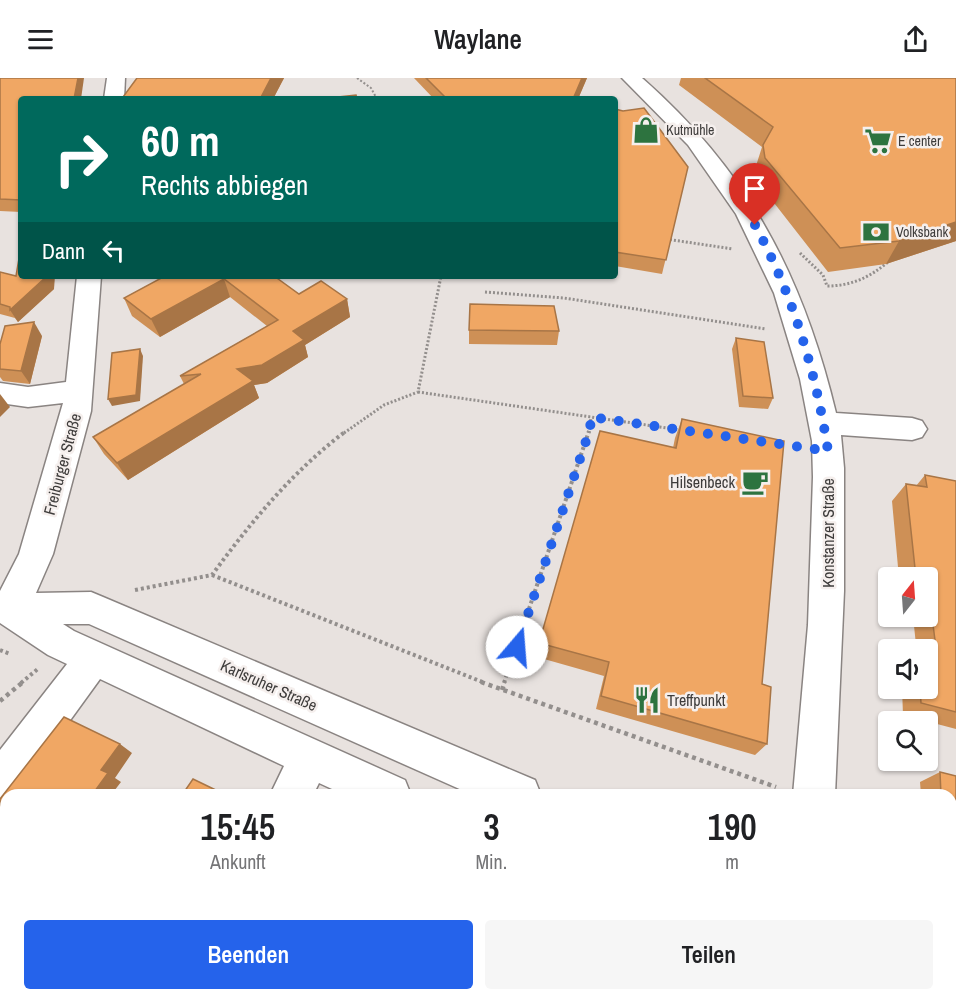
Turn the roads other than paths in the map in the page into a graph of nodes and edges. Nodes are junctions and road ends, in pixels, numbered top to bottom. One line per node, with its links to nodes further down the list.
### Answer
1 (116, 78): 3 (street)
2 (631, 78): 7 (street, Konstanzer Straße)
3 (114, 96)
4 (89, 279): 5 (street, Freiburger Straße)
5 (79, 391): 6 (street); 9 (street, Freiburger Straße)
6 (0, 393)
7 (824, 423): 8 (street); 16 (street, Konstanzer Straße)
8 (912, 429)
9 (6, 608): 10 (street); 15 (street, Karlsruher Straße)
10 (94, 658): 11 (street); 12 (street)
11 (311, 758): 13 (street); 14 (street)
12 (0, 783)
13 (294, 789)
14 (377, 789)
15 (506, 789)
16 (814, 789)

